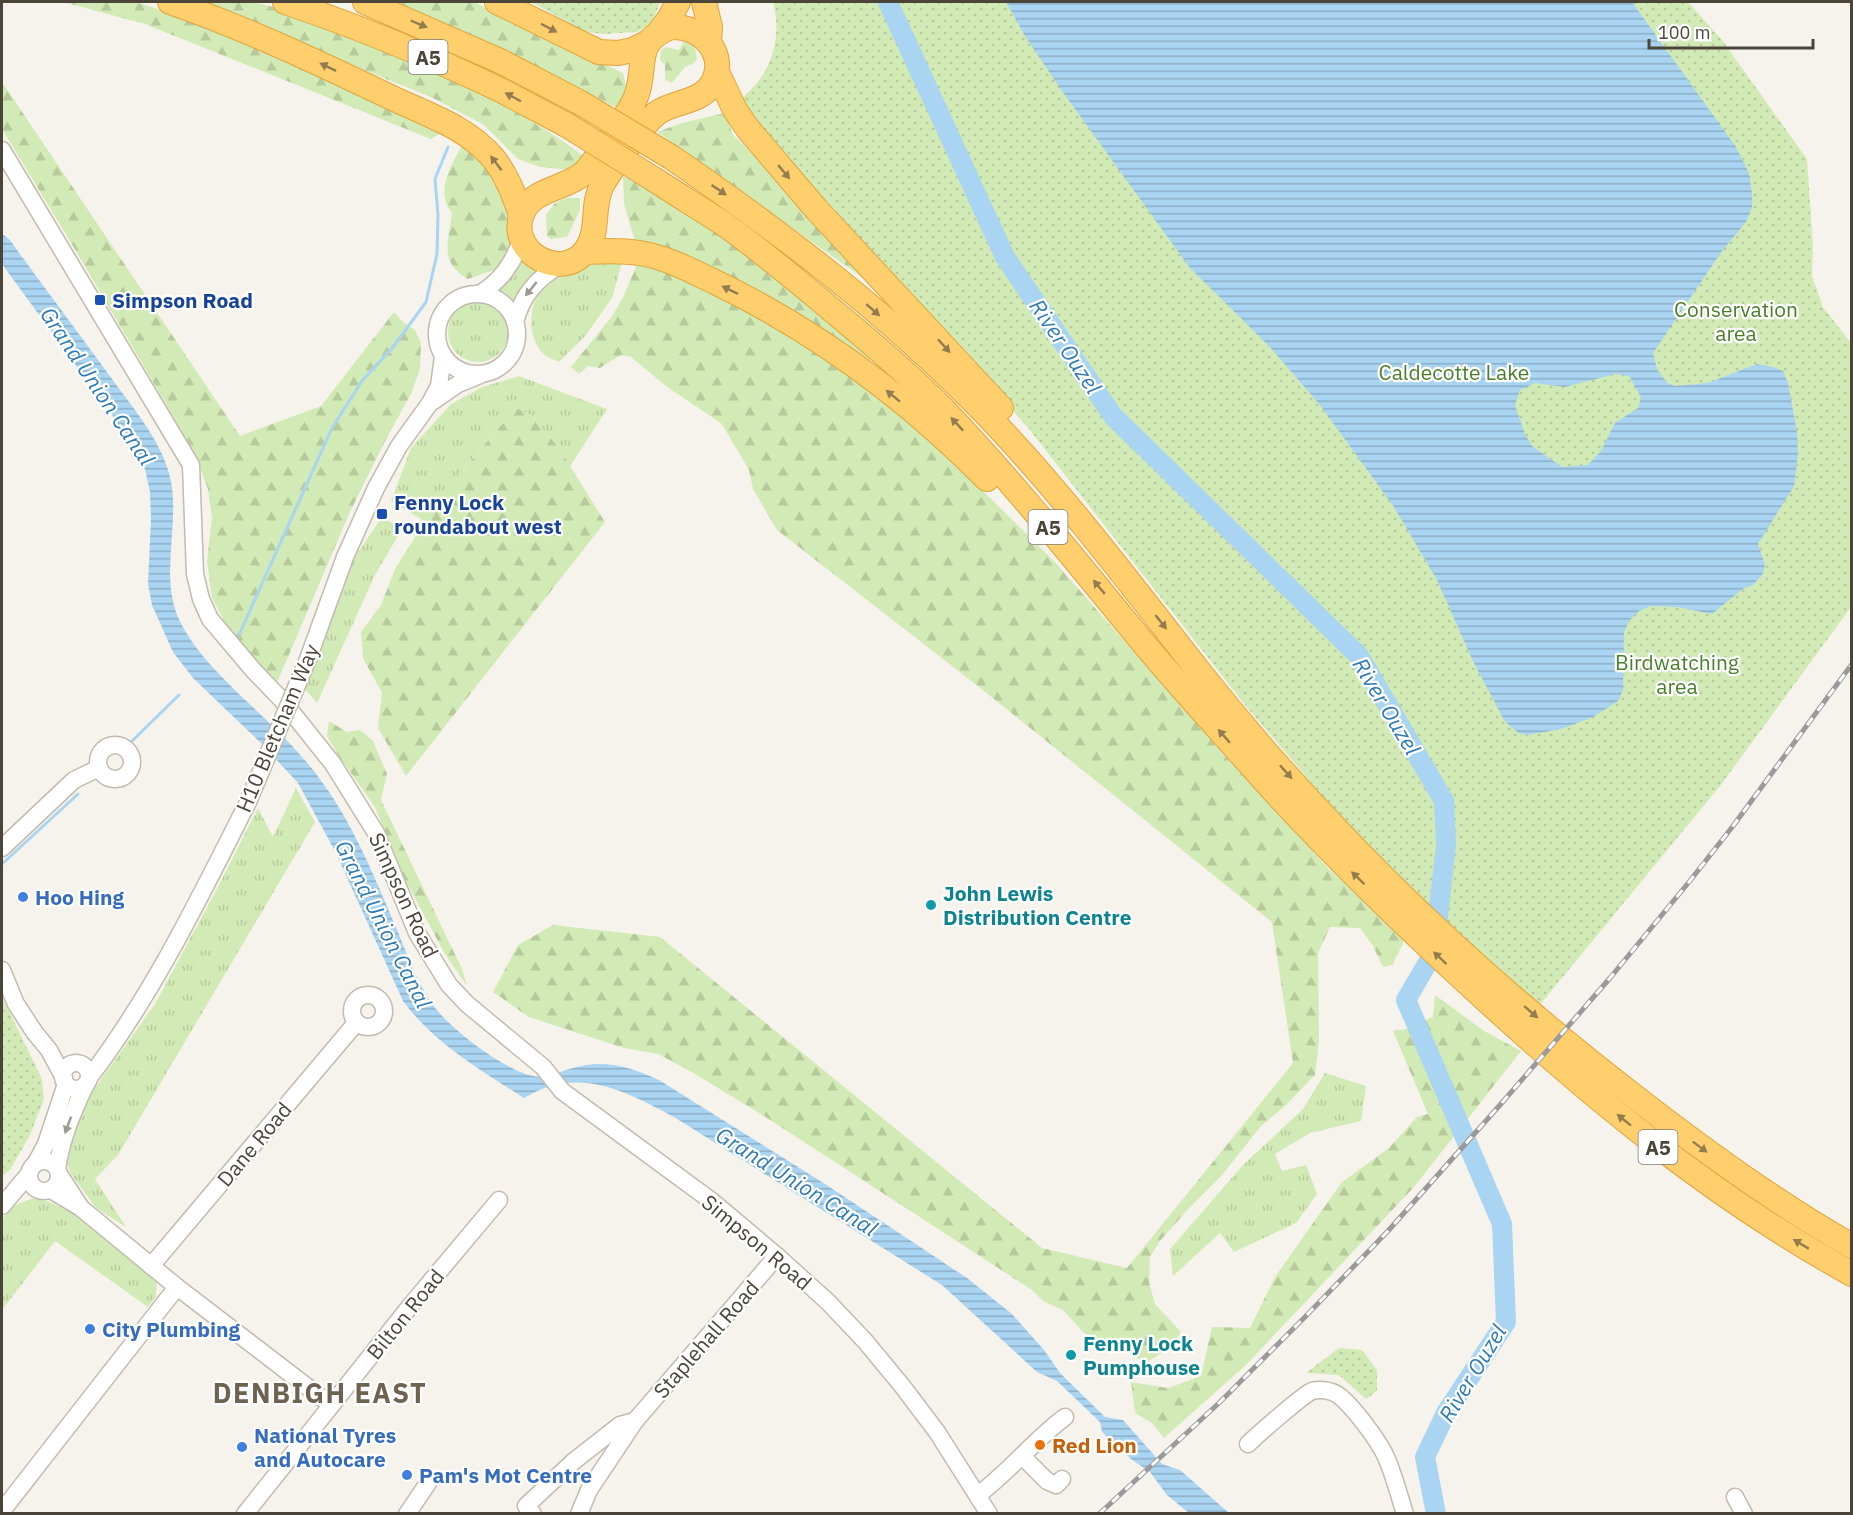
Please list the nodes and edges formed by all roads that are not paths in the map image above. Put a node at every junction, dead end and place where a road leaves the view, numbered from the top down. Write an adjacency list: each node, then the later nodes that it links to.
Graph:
1 (170, 2): 11 (highway, one-way to 1)
2 (285, 2): 20 (highway, A5, one-way to 2, bridge)
3 (365, 2): 21 (highway, A5, one-way to 21, bridge)
4 (497, 2): 7 (highway, one-way to 7)
5 (678, 2): 7 (highway)
6 (704, 2): 8 (highway)
7 (654, 37): 8 (highway); 11 (highway)
8 (709, 41): 9 (highway)
9 (726, 92): 13 (highway); 21 (highway, one-way to 21)
10 (2, 150): 38 (street, Simpson Road)
11 (521, 215): 12 (highway)
12 (521, 240): 14 (highway); 15 (street)
13 (585, 252): 14 (highway); 20 (highway, one-way to 13)
14 (560, 266): 16 (street, one-way to 16)
15 (480, 294): 16 (street); 17 (street)
16 (515, 322): 18 (street)
17 (443, 356): 18 (street); 19 (street, H10 Bletcham Way)
18 (480, 374): 19 (street, H10 Bletcham Way)
19 (430, 403): 29 (street, H10 Bletcham Way, bridge)
20 (1074, 556): 24 (highway, A5, one-way to 20)
21 (1143, 598): 24 (highway, A5, one-way to 24)
22 (99, 768): 23 (street)
23 (2, 848)
24 (1403, 909): 26 (highway, A5)
25 (2, 970): 28 (street)
26 (1484, 985): 37 (highway, A5, one-way to 37); 40 (highway, A5, one-way to 26)
27 (356, 1023): 39 (street, Dane Road)
28 (49, 1050): 29 (street); 30 (street)
29 (83, 1073): 30 (street); 30 (street); 32 (street, one-way to 32)
30 (65, 1081): 31 (street)
31 (32, 1169): 32 (street); 33 (street); 35 (street)
32 (58, 1171): 33 (street); 36 (street)
33 (46, 1190): 35 (street); 36 (street)
34 (499, 1200): 42 (street, Bilton Road)
35 (5, 1203)
36 (81, 1208): 39 (street)
37 (1851, 1246)
38 (777, 1256): 44 (street, Staplehall Road); 49 (street, Simpson Road)
39 (152, 1266): 41 (street)
40 (1851, 1274)
41 (177, 1287): 42 (street); 51 (street)
42 (332, 1405): 52 (street, Bilton Road)
43 (1065, 1417): 46 (street)
44 (635, 1421): 54 (street, Staplehall Road); 55 (street, Staplehall Road)
45 (1248, 1444): 57 (street)
46 (1022, 1456): 47 (street); 49 (street)
47 (1062, 1479)
48 (428, 1483): 53 (street)
49 (978, 1496): 56 (street, Simpson Road)
50 (1735, 1497): 58 (street)
51 (2, 1511)
52 (245, 1514)
53 (407, 1514)
54 (533, 1514)
55 (579, 1514)
56 (989, 1514)
57 (1405, 1514)
58 (1744, 1514)

